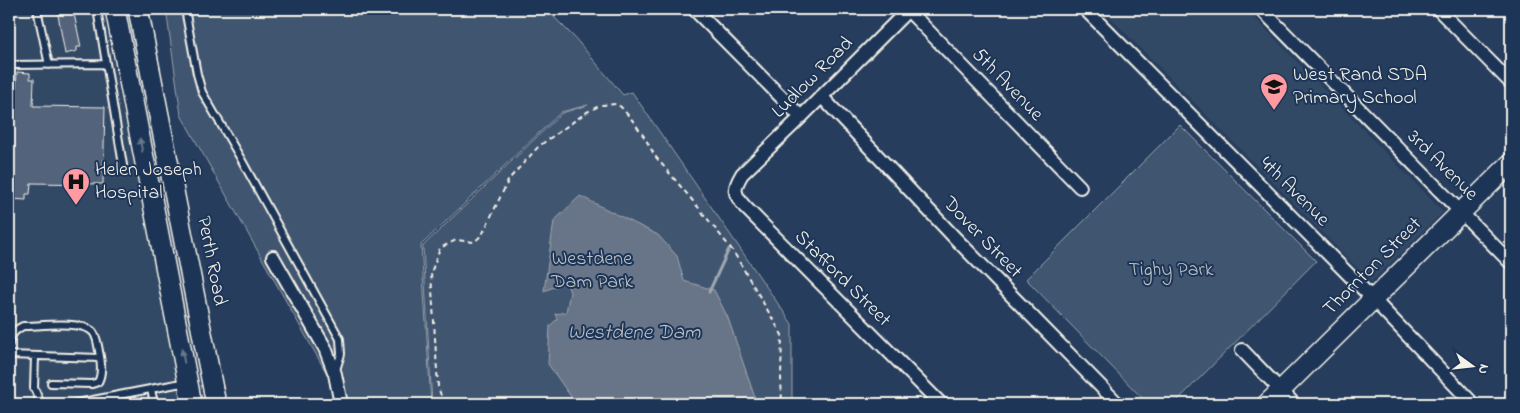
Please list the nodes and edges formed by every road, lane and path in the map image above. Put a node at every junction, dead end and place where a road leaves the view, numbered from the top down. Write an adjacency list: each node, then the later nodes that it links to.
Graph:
1 (37, 9): 13 (lane)
2 (96, 9): 12 (lane)
3 (115, 9): 31 (main road, one-way to 3)
4 (138, 9): 41 (main road, Perth Road)
5 (185, 9): 30 (lane)
6 (694, 9): 16 (street)
7 (908, 9): 15 (street, Ludlow Road); 20 (street, 5th Avenue)
8 (1085, 9): 24 (street, 4th Avenue)
9 (1261, 9): 21 (street, 3rd Avenue)
10 (1438, 9): 14 (street)
11 (9, 64): 13 (lane)
12 (106, 64): 13 (lane); 18 (lane)
13 (49, 65)
14 (1511, 83)
15 (821, 96): 16 (street, Ludlow Road); 46 (street, Dover Street)
16 (801, 117): 19 (street, Ludlow Road)
17 (1511, 163): 21 (main road, Thornton Street)
18 (123, 165)
19 (742, 174): 45 (street, Stafford Street)
20 (1080, 187)
21 (1461, 212): 23 (street, 3rd Avenue); 24 (main road, Thornton Street)
22 (273, 257): 30 (street)
23 (1511, 263)
24 (1373, 299): 35 (main road, Thornton Street); 47 (street, 4th Avenue)
25 (9, 344): 29 (lane)
26 (1242, 350): 35 (street)
27 (9, 355): 28 (lane)
28 (35, 356): 29 (lane); 36 (lane)
29 (100, 358): 32 (lane)
30 (334, 374): 42 (street)
31 (188, 382): 33 (lane); 40 (main road)
32 (51, 383)
33 (151, 389): 34 (lane); 39 (lane)
34 (116, 396): 37 (lane); 38 (lane)
35 (1281, 400)
36 (41, 404)
37 (76, 404)
38 (118, 404)
39 (154, 404)
40 (192, 404)
41 (216, 404)
42 (341, 404)
43 (444, 404): 44 (path)
44 (782, 404)
45 (941, 404)
46 (1118, 404)
47 (1473, 404)

